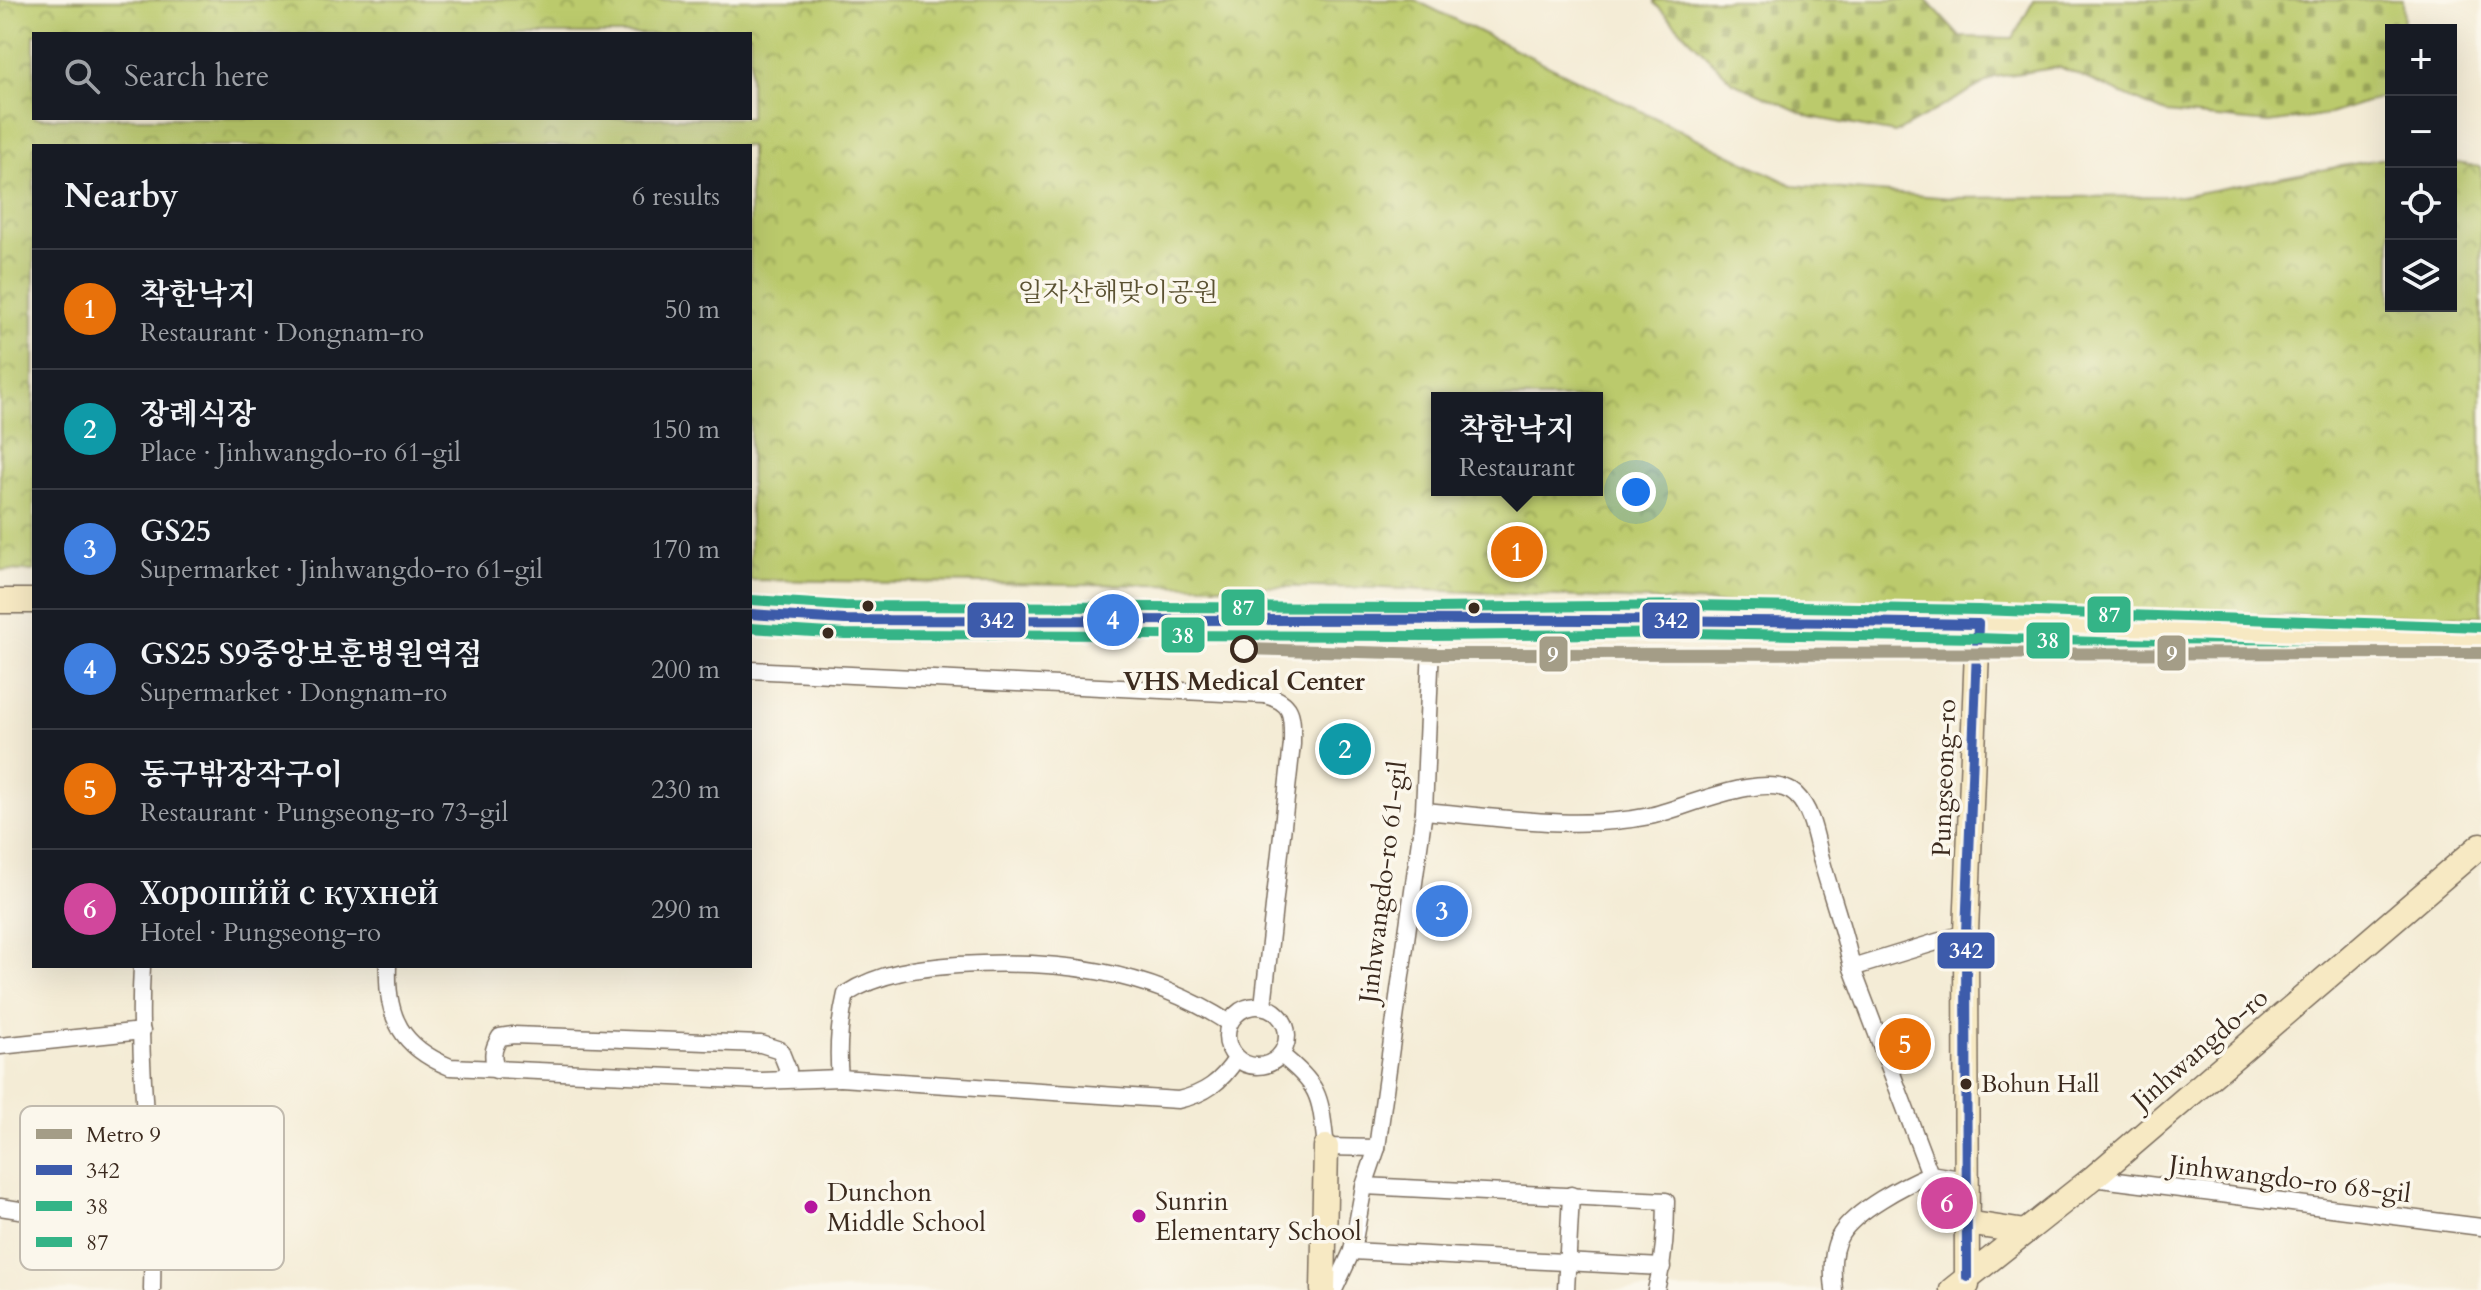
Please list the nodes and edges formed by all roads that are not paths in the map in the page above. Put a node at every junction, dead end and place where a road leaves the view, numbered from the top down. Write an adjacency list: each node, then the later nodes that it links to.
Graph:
1 (0, 601): 2 (main road)
2 (32, 601)
3 (752, 614): 4 (main road)
4 (1432, 622): 5 (main road); 8 (street, Jinhwangdo-ro 61-gil)
5 (1978, 624): 6 (main road); 10 (main road, Pungseong-ro)
6 (2481, 641)
7 (752, 670): 14 (street)
8 (1424, 811): 13 (street); 25 (street, Jinhwangdo-ro 61-gil)
9 (2481, 845): 27 (main road, Jinhwangdo-ro)
10 (1966, 933): 13 (street); 28 (main road, Pungseong-ro)
11 (142, 968): 16 (street)
12 (388, 968): 20 (street)
13 (1852, 968): 26 (street)
14 (1263, 1006): 15 (street); 18 (street)
15 (1229, 1023): 19 (street); 21 (street)
16 (142, 1031): 17 (street); 23 (street)
17 (0, 1046)
18 (1281, 1055): 19 (street); 24 (street)
19 (1236, 1059): 21 (street)
20 (496, 1070): 22 (street); 22 (street)
21 (840, 1078): 22 (street)
22 (782, 1079)
23 (146, 1106)
24 (1326, 1147): 25 (street); 42 (main road)
25 (1377, 1148): 29 (street, Jinhwangdo-ro 61-gil)
26 (1930, 1174): 28 (street); 46 (street)
27 (2093, 1178): 34 (street, Jinhwangdo-ro 68-gil); 35 (main road, Jinhwangdo-ro)
28 (1966, 1180): 33 (main road, Pungseong-ro)
29 (1364, 1186): 30 (street); 36 (street, Jinhwangdo-ro 61-gil)
30 (1571, 1195): 37 (street); 38 (street)
31 (0, 1207): 32 (street)
32 (20, 1210)
33 (1967, 1223): 35 (main road); 40 (main road, Pungseong-ro)
34 (2481, 1227)
35 (2025, 1232): 40 (main road, Jinhwangdo-ro)
36 (1352, 1251): 37 (street); 43 (street, Jinhwangdo-ro 61-gil)
37 (1567, 1261): 38 (street); 44 (street)
38 (1662, 1267): 45 (street)
39 (152, 1270): 41 (street)
40 (1962, 1286)
41 (152, 1290)
42 (1323, 1290)
43 (1334, 1290)
44 (1566, 1290)
45 (1656, 1290)
46 (1834, 1290)

